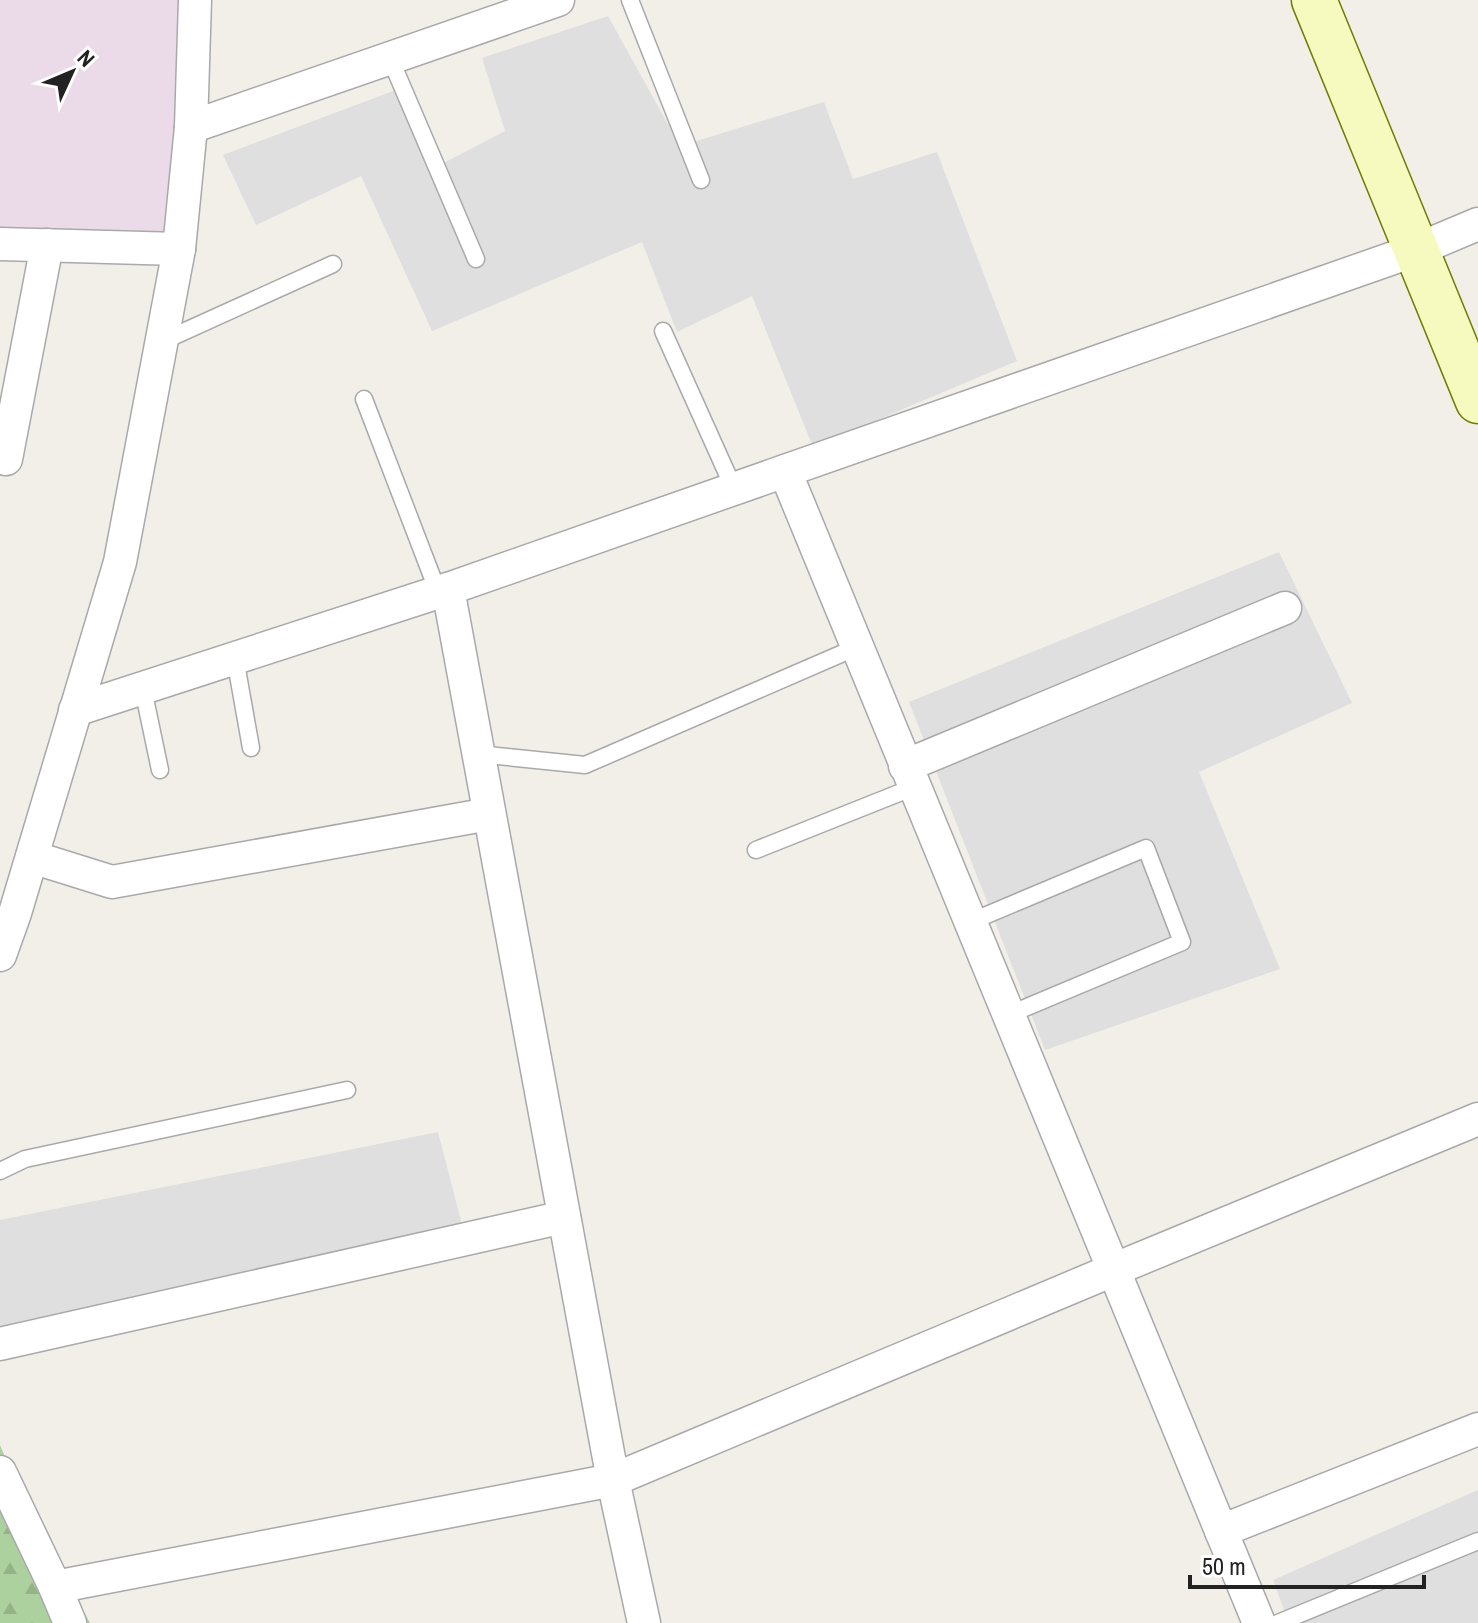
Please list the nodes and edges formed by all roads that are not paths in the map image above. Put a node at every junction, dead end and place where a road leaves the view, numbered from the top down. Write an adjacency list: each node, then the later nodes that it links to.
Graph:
1 (195, 0): 6 (street)
2 (630, 0): 7 (lane)
3 (1314, 0): 12 (street)
4 (545, 2): 5 (street)
5 (390, 58): 6 (street); 13 (lane)
6 (191, 127): 11 (street)
7 (701, 180)
8 (1478, 224): 12 (street)
9 (0, 244): 10 (street)
10 (47, 245): 11 (street); 19 (street)
11 (179, 249): 16 (street)
12 (1416, 250): 18 (street); 20 (street)
13 (476, 259)
14 (333, 264): 16 (lane)
15 (663, 331): 21 (lane)
16 (161, 342): 27 (street)
17 (364, 399): 22 (lane)
18 (1478, 401)
19 (6, 459)
20 (785, 471): 21 (street); 24 (street)
21 (734, 489): 22 (street)
22 (443, 591): 25 (street); 29 (street)
23 (1285, 608): 31 (street)
24 (857, 647): 29 (lane); 31 (street)
25 (235, 658): 26 (street); 28 (lane)
26 (143, 689): 27 (street); 30 (lane)
27 (75, 710): 34 (street)
28 (251, 748)
29 (478, 754): 32 (street)
30 (160, 770)
31 (910, 776): 33 (lane); 36 (street)
32 (489, 814): 34 (street); 42 (street)
33 (756, 850)
34 (32, 857): 35 (street)
35 (8, 912): 37 (street)
36 (970, 922): 38 (street); 38 (lane)
37 (0, 955)
38 (1008, 1015): 43 (street)
39 (347, 1090): 41 (lane)
40 (1478, 1119): 43 (street)
41 (0, 1171)
42 (564, 1217): 44 (street); 47 (street)
43 (1113, 1270): 47 (street); 48 (street)
44 (0, 1344)
45 (1478, 1429): 48 (street)
46 (0, 1472): 50 (street)
47 (613, 1480): 50 (street); 52 (street)
48 (1221, 1531): 53 (street)
49 (1478, 1541): 54 (lane)
50 (55, 1587): 51 (street)
51 (70, 1623)
52 (644, 1623)
53 (1259, 1623)
54 (1278, 1623)

